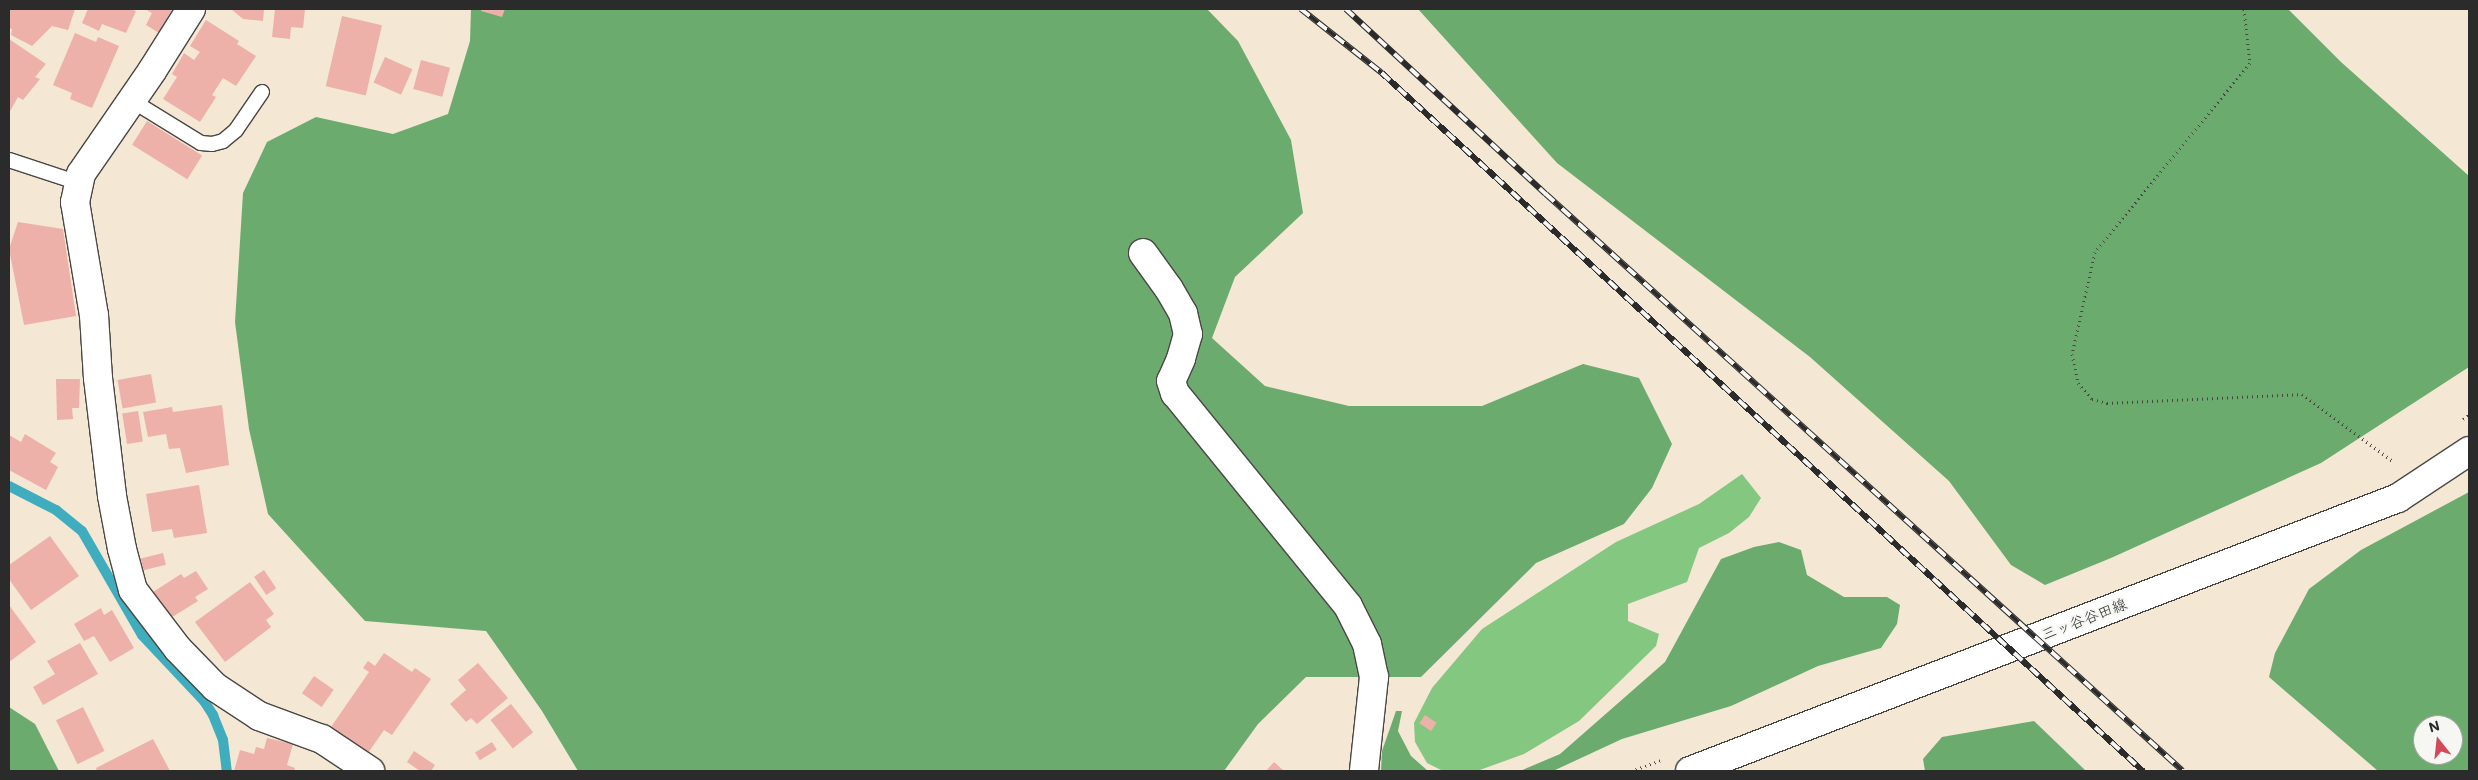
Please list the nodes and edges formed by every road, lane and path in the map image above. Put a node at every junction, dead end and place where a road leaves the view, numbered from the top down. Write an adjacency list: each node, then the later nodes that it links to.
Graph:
1 (192, 9): 4 (street)
2 (2244, 9): 9 (path)
3 (262, 92): 4 (lane)
4 (132, 100): 6 (street)
5 (9, 160): 6 (lane)
6 (79, 183): 10 (street)
7 (1143, 253): 11 (street)
8 (2469, 451): 12 (street, 三ッ谷谷田線)
9 (2395, 462)
10 (370, 771)
11 (1364, 771)
12 (1690, 771)

